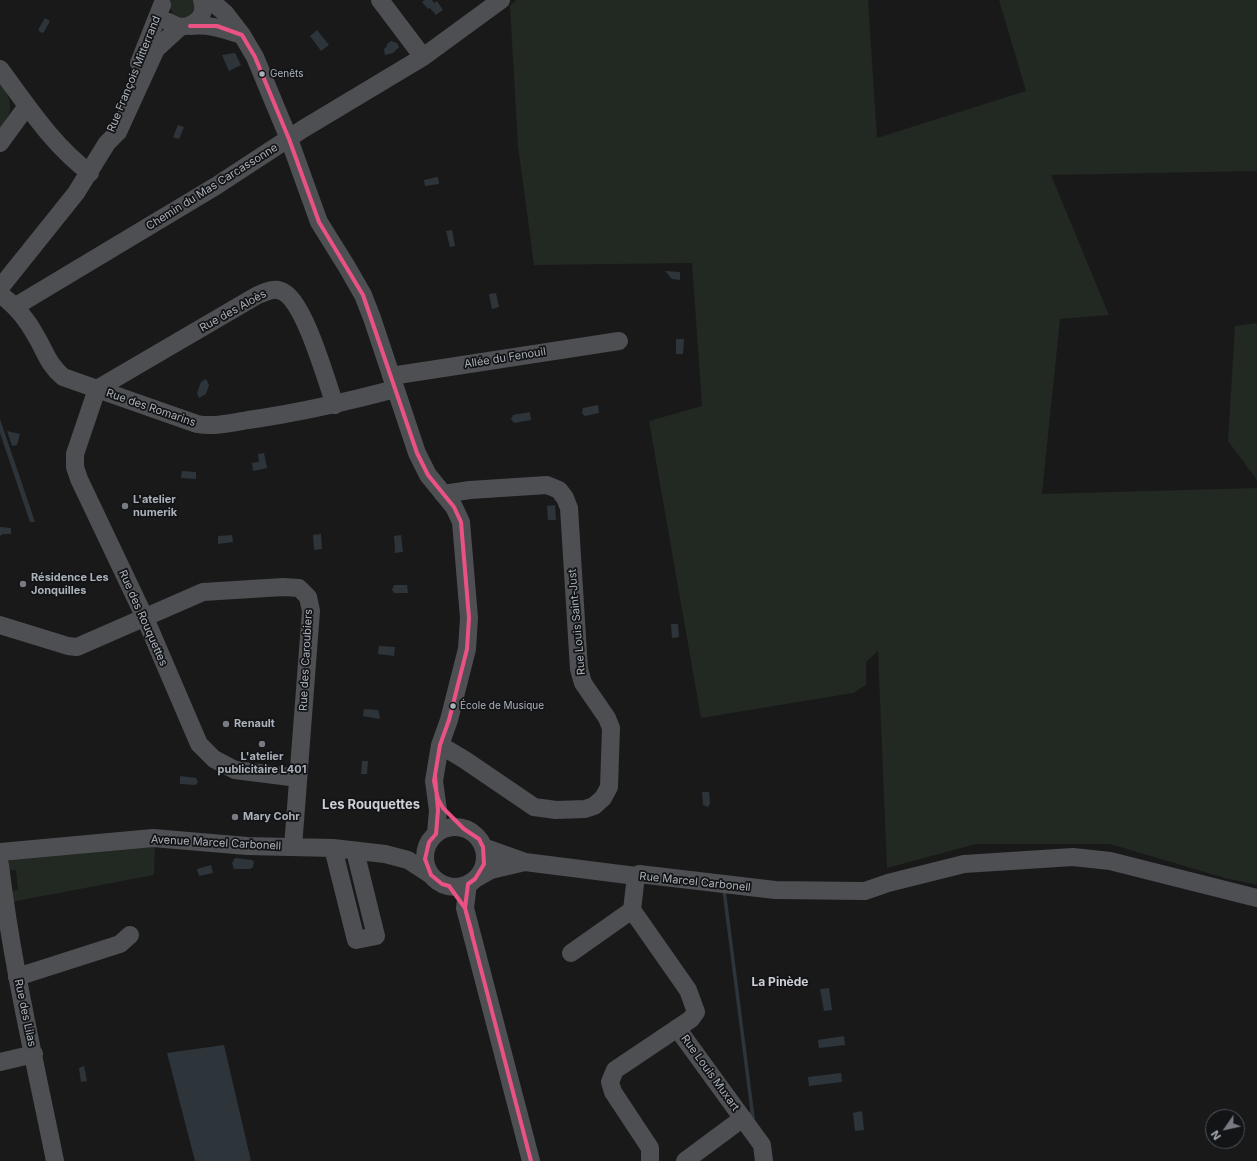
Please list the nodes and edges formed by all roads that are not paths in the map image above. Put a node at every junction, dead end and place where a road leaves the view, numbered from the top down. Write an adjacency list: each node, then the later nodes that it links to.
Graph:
1 (202, 0): 6 (street, Rue François Mitterrand)
2 (210, 0): 7 (street)
3 (380, 0): 8 (street)
4 (501, 0): 8 (street, Chemin du Mas Carcassonne)
5 (162, 2): 6 (street); 13 (street, Rue François Mitterrand)
6 (185, 27): 7 (street); 13 (street, Rue François Mitterrand)
7 (242, 35): 11 (street)
8 (423, 57): 11 (street, Chemin du Mas Carcassonne)
9 (0, 69): 10 (street)
10 (27, 106): 12 (street); 14 (street)
11 (289, 139): 17 (street, Chemin du Mas Carcassonne); 19 (street)
12 (0, 142)
13 (108, 143): 14 (street, Rue François Mitterrand)
14 (90, 173): 15 (street, Rue François Mitterrand)
15 (0, 288)
16 (0, 294): 17 (street)
17 (16, 306): 20 (street, Rue des Romarins)
18 (620, 341): 19 (street, Allée du Fenouil)
19 (393, 382): 21 (street, Rue des Romarins); 22 (street)
20 (97, 389): 21 (street, Rue des Romarins); 21 (street, Rue des Aloès); 23 (street, Rue des Rouquettes)
21 (335, 405)
22 (443, 494): 25 (street); 25 (street, Rue Louis Saint-Just)
23 (145, 618): 24 (street, Rue des Caroubiers); 26 (street, Rue des Rouquettes); 26 (street, Rue des Caroubiers)
24 (0, 625)
25 (440, 745): 27 (street)
26 (298, 778): 30 (street, Rue des Caroubiers)
27 (438, 798): 28 (street); 29 (street)
28 (464, 829): 29 (street); 31 (street)
29 (432, 838): 35 (street, Avenue Marcel Carbonell); 38 (street)
30 (293, 847): 32 (street, Avenue Marcel Carbonell); 34 (street, Avenue Marcel Carbonell)
31 (483, 847): 36 (street, Rue Marcel Carbonell); 40 (street)
32 (333, 848): 33 (street, Avenue Marcel Carbonell); 33 (street)
33 (355, 851): 35 (street, Avenue Marcel Carbonell)
34 (0, 852)
35 (385, 854): 38 (street, Avenue Marcel Carbonell)
36 (526, 862): 39 (street, Rue Marcel Carbonell); 40 (street, Rue Marcel Carbonell)
37 (0, 865): 47 (street, Rue des Lilas)
38 (431, 875): 41 (street)
39 (636, 876): 42 (street, Rue Marcel Carbonell); 44 (street)
40 (472, 881): 41 (street); 43 (street)
41 (449, 886): 43 (street)
42 (1257, 898)
43 (465, 908): 53 (street)
44 (632, 910): 46 (street); 48 (street)
45 (130, 936): 47 (street)
46 (571, 953)
47 (17, 977): 49 (street, Rue des Lilas)
48 (677, 1028): 51 (street, Rue Louis Muxart); 54 (street)
49 (34, 1054): 50 (street); 52 (street, Rue des Lilas)
50 (0, 1062)
51 (742, 1118): 55 (street, Rue Louis Muxart); 56 (street, Rue Louis Muxart)
52 (55, 1161)
53 (531, 1161)
54 (650, 1161)
55 (685, 1161)
56 (764, 1161)

